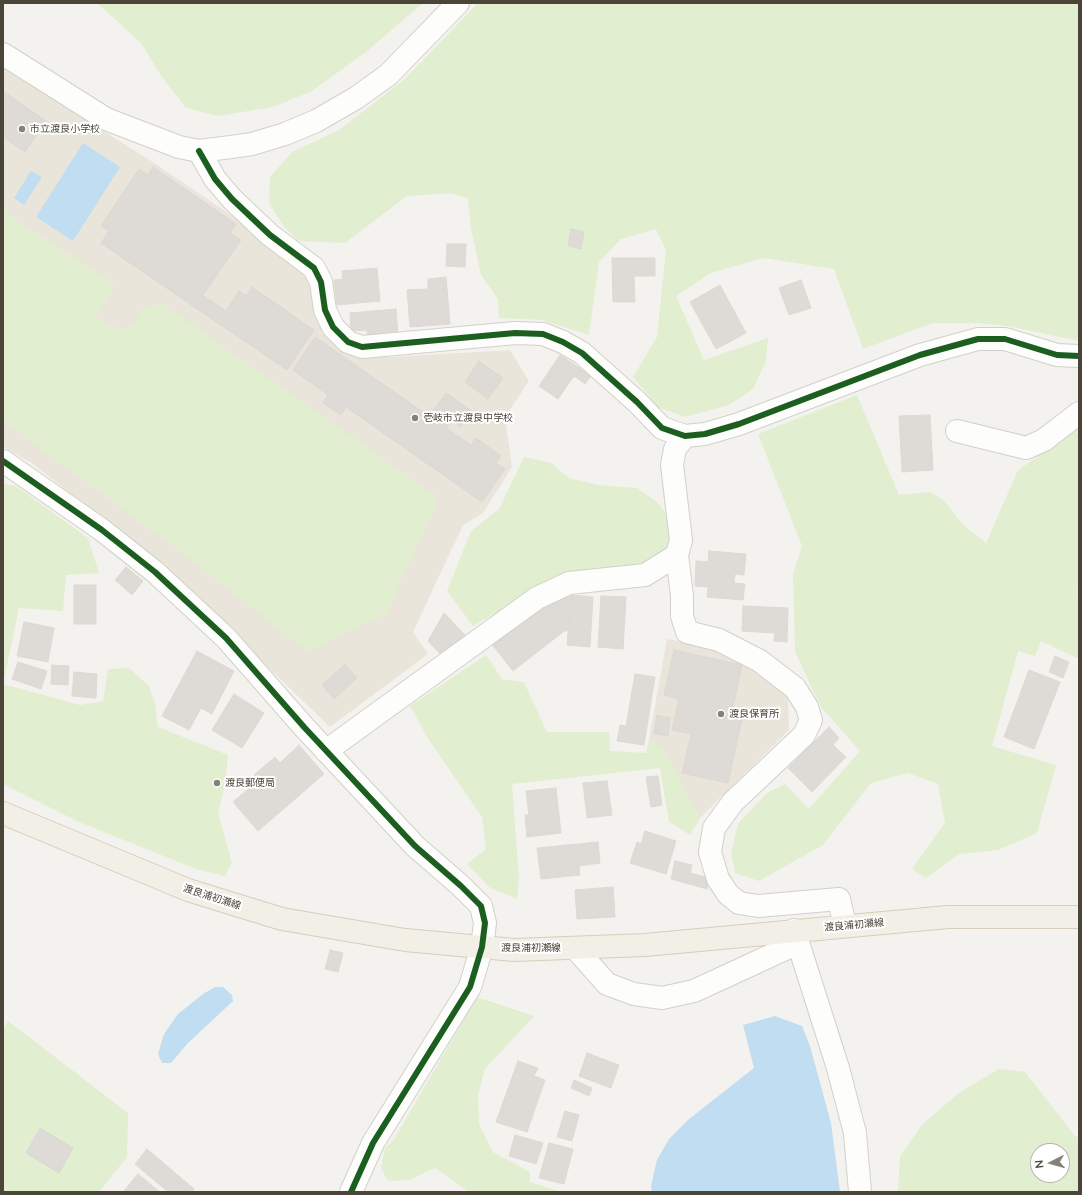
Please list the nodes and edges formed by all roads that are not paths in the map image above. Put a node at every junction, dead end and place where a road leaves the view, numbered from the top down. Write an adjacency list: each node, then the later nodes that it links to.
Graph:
1 (458, 3): 3 (street)
2 (3, 54): 3 (street)
3 (198, 151): 7 (street)
4 (1079, 356): 7 (street)
5 (1079, 413): 6 (street)
6 (957, 431)
7 (685, 436): 9 (street)
8 (3, 461): 10 (street)
9 (677, 555): 10 (street); 13 (street)
10 (326, 751): 15 (street)
11 (3, 813): 15 (main road, 渡良浦初瀬線)
12 (1079, 917): 13 (main road, 渡良浦初瀬線)
13 (845, 926): 14 (main road, 渡良浦初瀬線)
14 (796, 937): 16 (main road, 渡良浦初瀬線); 16 (street); 18 (street)
15 (482, 947): 16 (main road, 渡良浦初瀬線); 17 (street)
16 (576, 948)
17 (351, 1192)
18 (860, 1192)

